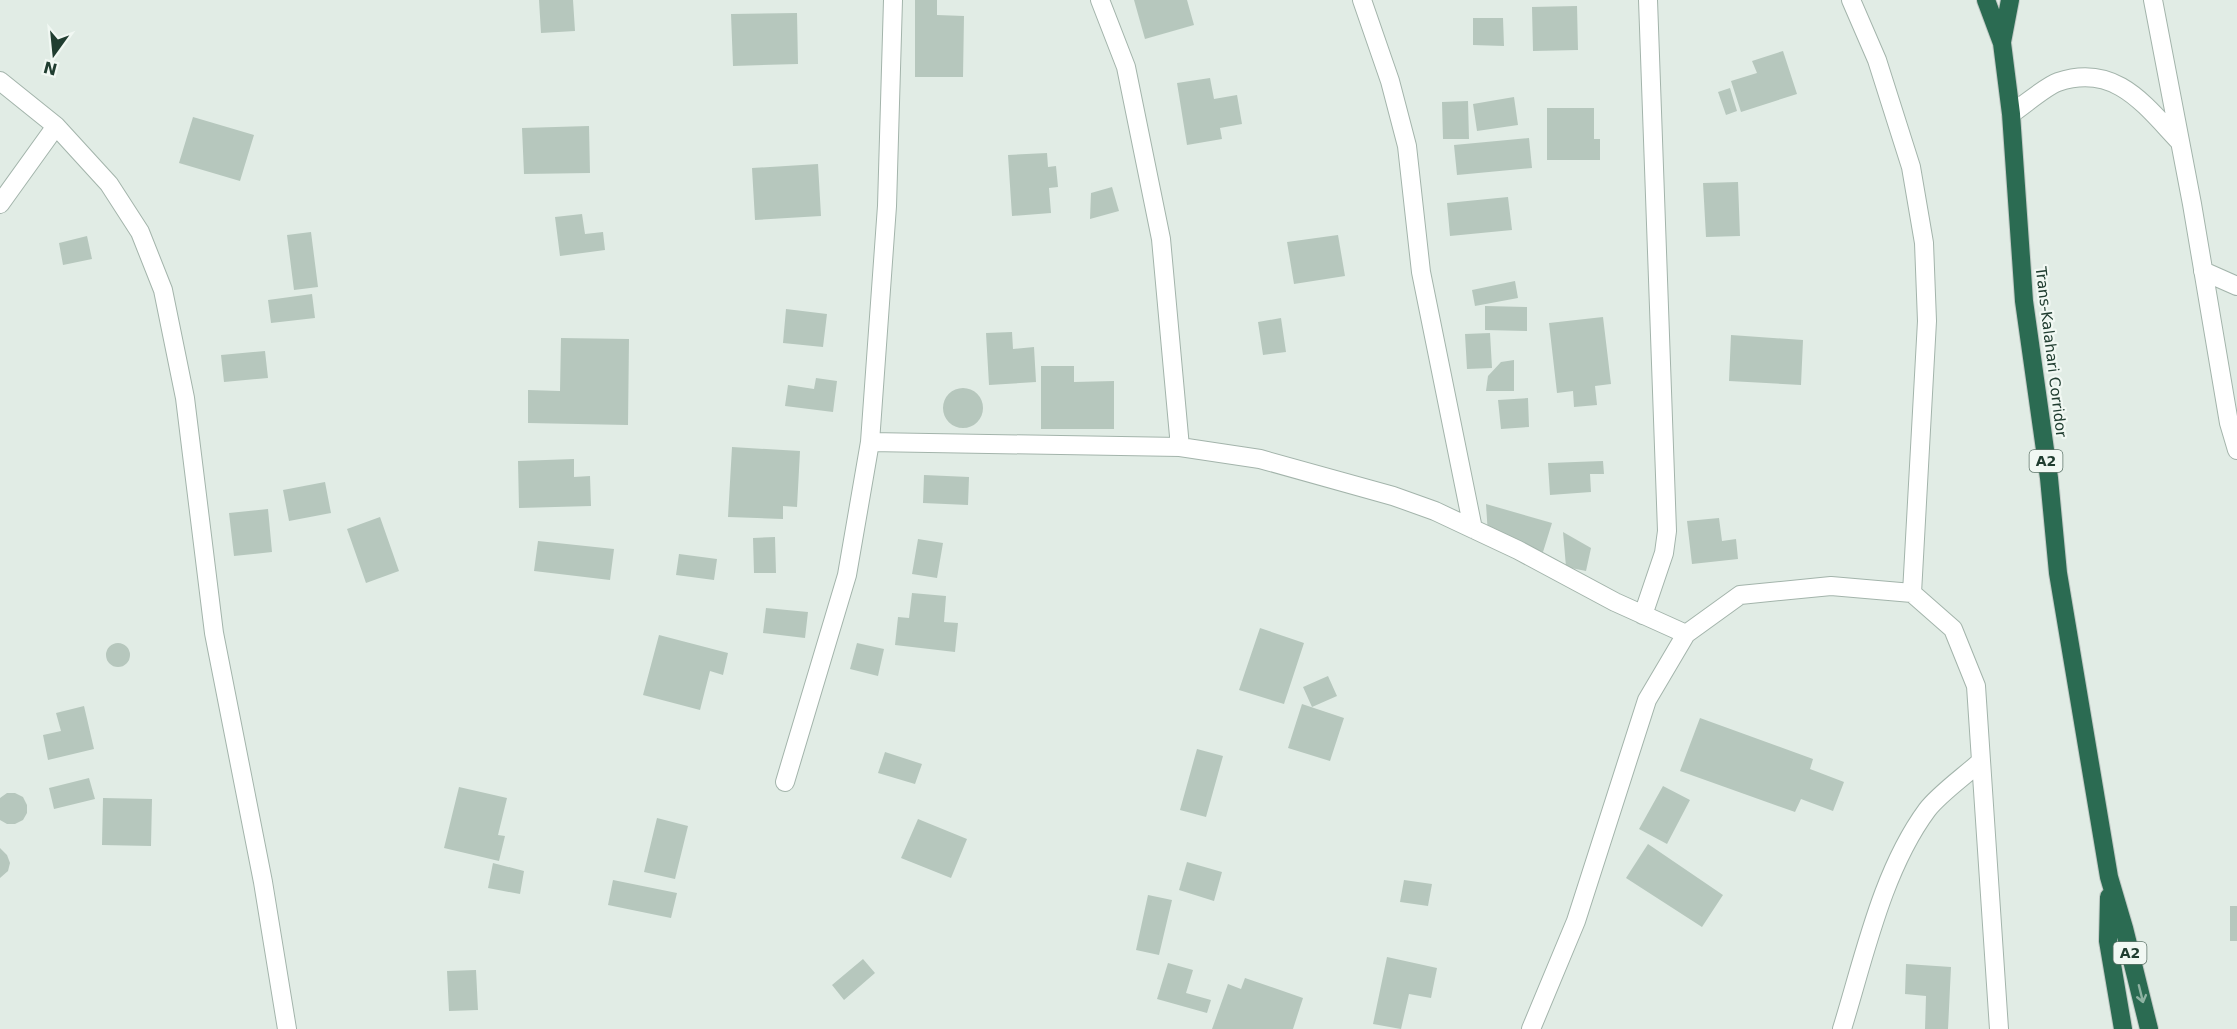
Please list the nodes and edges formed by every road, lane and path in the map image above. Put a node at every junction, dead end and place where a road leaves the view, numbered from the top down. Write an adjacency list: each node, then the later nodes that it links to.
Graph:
1 (893, 0): 17 (street)
2 (1100, 0): 18 (street)
3 (1362, 0): 20 (street)
4 (1648, 0): 22 (street)
5 (1851, 0): 21 (street)
6 (1986, 0): 9 (highway, Trans-Kalahari Corridor / A2)
7 (2010, 0): 9 (highway, Trans-Kalahari Corridor / A2)
8 (2153, 0): 13 (street)
9 (2002, 43): 11 (highway, Trans-Kalahari Corridor / A2)
10 (0, 81): 12 (street)
11 (2011, 114): 13 (street); 26 (highway, Trans-Kalahari Corridor / A2)
12 (56, 126): 14 (street); 27 (street)
13 (2180, 141): 15 (street)
14 (0, 204)
15 (2204, 271): 16 (street); 19 (street)
16 (2237, 286)
17 (870, 442): 18 (street); 25 (street)
18 (1180, 447): 20 (street)
19 (2237, 450)
20 (1473, 529): 22 (street)
21 (1912, 593): 23 (street); 24 (street)
22 (1643, 615): 23 (street)
23 (1686, 634): 28 (street)
24 (1981, 761): 29 (street); 30 (street)
25 (785, 782)
26 (2109, 877): 31 (highway, Trans-Kalahari Corridor / A2); 32 (highway, Trans-Kalahari Corridor / A2, one-way to 32)
27 (287, 1029)
28 (1531, 1029)
29 (1842, 1029)
30 (1999, 1029)
31 (2122, 1029)
32 (2149, 1029)

